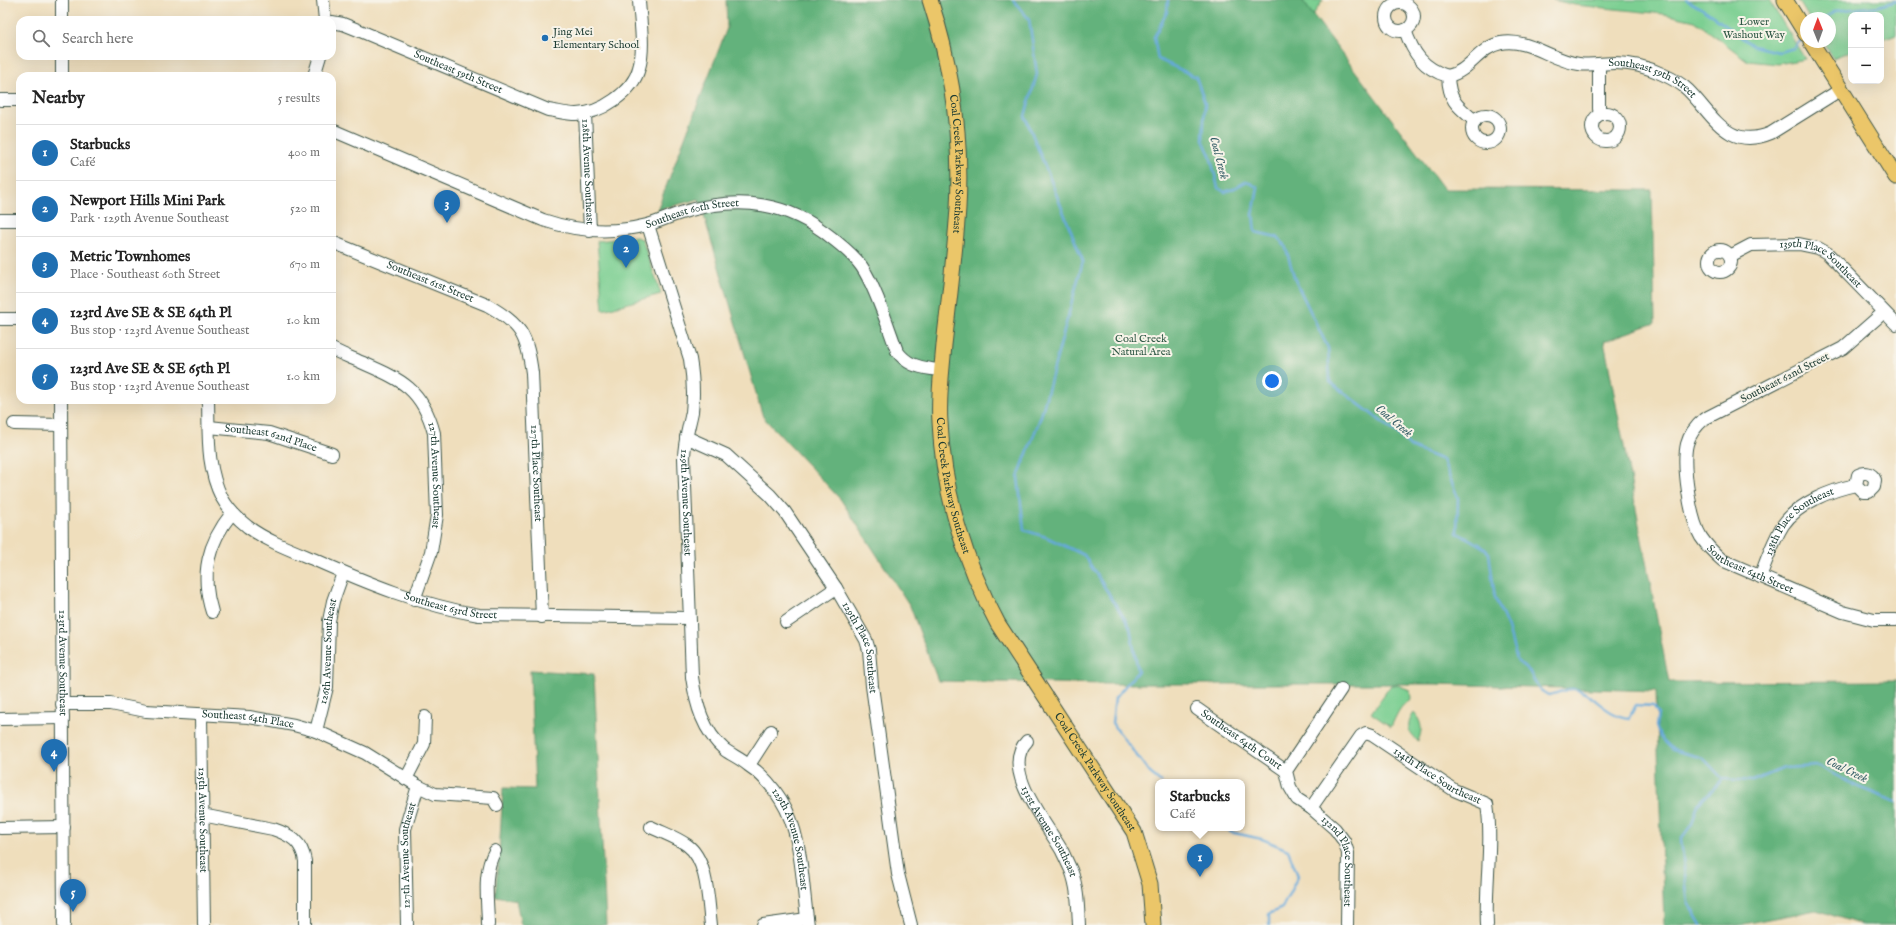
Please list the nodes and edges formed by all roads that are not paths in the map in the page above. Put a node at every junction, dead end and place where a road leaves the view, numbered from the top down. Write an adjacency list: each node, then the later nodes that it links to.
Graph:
1 (62, 0): 6 (street)
2 (323, 0): 7 (street)
3 (639, 0): 21 (street)
4 (930, 0): 38 (main road, Coal Creek Parkway Southeast)
5 (1785, 0): 9 (main road)
6 (62, 16)
7 (325, 16)
8 (336, 23): 21 (street, Southeast 59th Street)
9 (1800, 24)
10 (1405, 30): 17 (street)
11 (1815, 48): 18 (main road)
12 (62, 60): 15 (street)
13 (319, 60): 16 (street)
14 (1599, 64): 17 (street, Southeast 59th Street); 18 (street, Southeast 59th Street); 22 (street)
15 (62, 72)
16 (315, 72)
17 (1448, 76): 23 (street)
18 (1840, 90): 25 (main road)
19 (0, 100): 20 (street)
20 (16, 100)
21 (585, 113): 29 (street, 128th Avenue Southeast)
22 (1602, 114)
23 (1475, 121)
24 (336, 132): 29 (street, Southeast 60th Street)
25 (1896, 176)
26 (0, 220): 27 (street)
27 (16, 220)
28 (648, 224): 29 (street, Southeast 60th Street); 38 (street, Southeast 60th Street); 44 (street, 129th Avenue Southeast)
29 (590, 231)
30 (336, 244): 36 (street, Southeast 61st Street)
31 (1730, 256): 32 (street, 139th Place Southeast)
32 (1884, 312): 35 (street, 139th Place Southeast); 45 (street, Southeast 62nd Street)
33 (0, 319): 34 (street)
34 (16, 319)
35 (1896, 324)
36 (522, 332): 54 (street, 127th Place Southeast)
37 (336, 351): 52 (street, 127th Avenue Southeast)
38 (942, 371): 89 (main road, Coal Creek Parkway Southeast)
39 (61, 404): 42 (street, 123rd Avenue Southeast)
40 (208, 404): 43 (street)
41 (14, 424): 42 (street)
42 (61, 425): 59 (street, 123rd Avenue Southeast)
43 (209, 427): 46 (street, Southeast 62nd Place); 48 (street)
44 (686, 437): 51 (street, 129th Place Southeast); 55 (street, 129th Avenue Southeast)
45 (1687, 442): 50 (street, Southeast 64th Street)
46 (332, 454)
47 (1856, 485): 50 (street, 138th Place Southeast)
48 (232, 513): 49 (street, Southeast 63rd Street); 53 (street)
49 (343, 573): 52 (street, Southeast 63rd Street); 65 (street, 126th Avenue Southeast)
50 (1760, 577): 56 (street, Southeast 64th Street)
51 (836, 588): 57 (street); 87 (street, 129th Place Southeast)
52 (414, 600): 54 (street, Southeast 63rd Street)
53 (212, 612)
54 (542, 617): 55 (street, Southeast 63rd Street)
55 (690, 618): 68 (street, 129th Avenue Southeast)
56 (1896, 620)
57 (786, 622)
58 (1341, 689): 69 (street)
59 (62, 704): 61 (street, Southeast 64th Place); 63 (street, 123rd Avenue Southeast)
60 (1197, 709): 69 (street, Southeast 64th Court)
61 (201, 715): 65 (street, Southeast 64th Place); 74 (street, 125th Avenue Southeast)
62 (425, 717): 70 (street)
63 (63, 718): 64 (street); 75 (street, 123rd Avenue Southeast)
64 (0, 719)
65 (316, 731): 70 (street, Southeast 64th Place)
66 (771, 731): 68 (street)
67 (1027, 741): 88 (street, 131st Avenue Southeast)
68 (749, 765): 79 (street, 129th Avenue Southeast)
69 (1286, 770): 73 (street, 132nd Place Southeast)
70 (406, 779): 71 (street, Southeast 64th Place)
71 (418, 786): 72 (street, Southeast 64th Place); 83 (street, 127th Avenue Southeast)
72 (497, 804)
73 (1311, 808): 90 (street, 132nd Place Southeast); 91 (street, 134th Place Sourtheast)
74 (202, 815): 81 (street, 125th Avenue Southeast); 82 (street)
75 (64, 827): 77 (street); 80 (street, 123rd Avenue Southeast)
76 (651, 827): 85 (street)
77 (0, 828)
78 (495, 851): 84 (street)
79 (808, 922): 86 (street)
80 (64, 925)
81 (204, 925)
82 (305, 925)
83 (407, 925)
84 (488, 925)
85 (711, 925)
86 (763, 925)
87 (911, 925)
88 (1079, 925)
89 (1153, 925)
90 (1347, 925)
91 (1487, 925)

